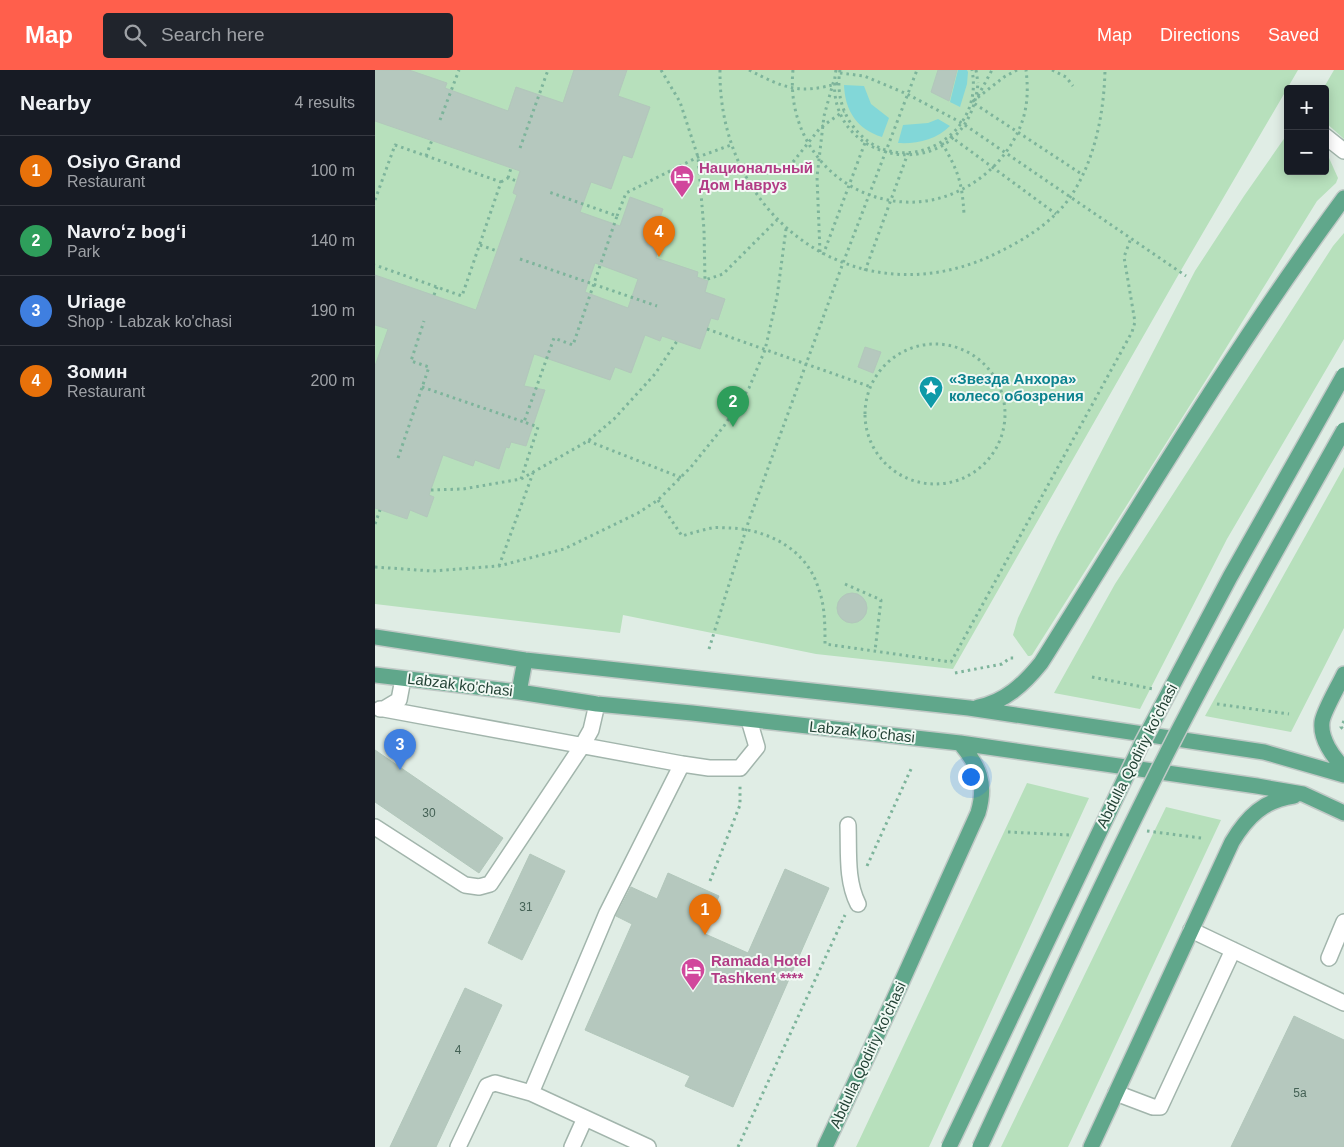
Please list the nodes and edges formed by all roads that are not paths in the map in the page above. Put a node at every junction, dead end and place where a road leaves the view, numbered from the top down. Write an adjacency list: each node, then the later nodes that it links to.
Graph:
1 (1329, 139): 2 (lane)
2 (1344, 151)
3 (1344, 198): 13 (main road)
4 (1344, 375): 38 (main road, Abdulla Qodiriy ko'chasi, bridge)
5 (1344, 430): 39 (main road, Abdulla Qodiriy ko'chasi, bridge)
6 (375, 637): 7 (main road)
7 (525, 660): 11 (main road); 13 (main road)
8 (1344, 674): 19 (main road)
9 (375, 675): 10 (main road, Labzak ko'chasi)
10 (403, 679): 11 (main road, Labzak ko'chasi); 14 (lane)
11 (519, 692): 12 (main road, Labzak ko'chasi)
12 (597, 704): 15 (main road, Labzak ko'chasi); 17 (lane)
13 (969, 708): 20 (main road)
14 (379, 709): 17 (lane)
15 (749, 720): 16 (main road, Labzak ko'chasi); 18 (lane)
16 (960, 743): 21 (main road, Labzak ko'chasi); 37 (main road, Abdulla Qodiriy ko'chasi)
17 (582, 746): 18 (lane); 24 (lane)
18 (682, 764): 31 (lane)
19 (1344, 768)
20 (1344, 775)
21 (1303, 794): 22 (main road, Labzak ko'chasi); 27 (main road)
22 (1344, 813)
23 (848, 826): 25 (lane)
24 (375, 827)
25 (856, 899)
26 (1344, 922): 29 (lane)
27 (1191, 930): 28 (lane); 32 (main road)
28 (1233, 950): 30 (lane); 32 (lane)
29 (1329, 958)
30 (1344, 1003)
31 (531, 1093): 33 (lane); 34 (lane)
32 (1116, 1093): 40 (main road)
33 (585, 1118): 35 (lane); 36 (lane)
34 (458, 1147)
35 (572, 1147)
36 (648, 1147)
37 (825, 1147)
38 (949, 1147)
39 (980, 1147)
40 (1091, 1147)

